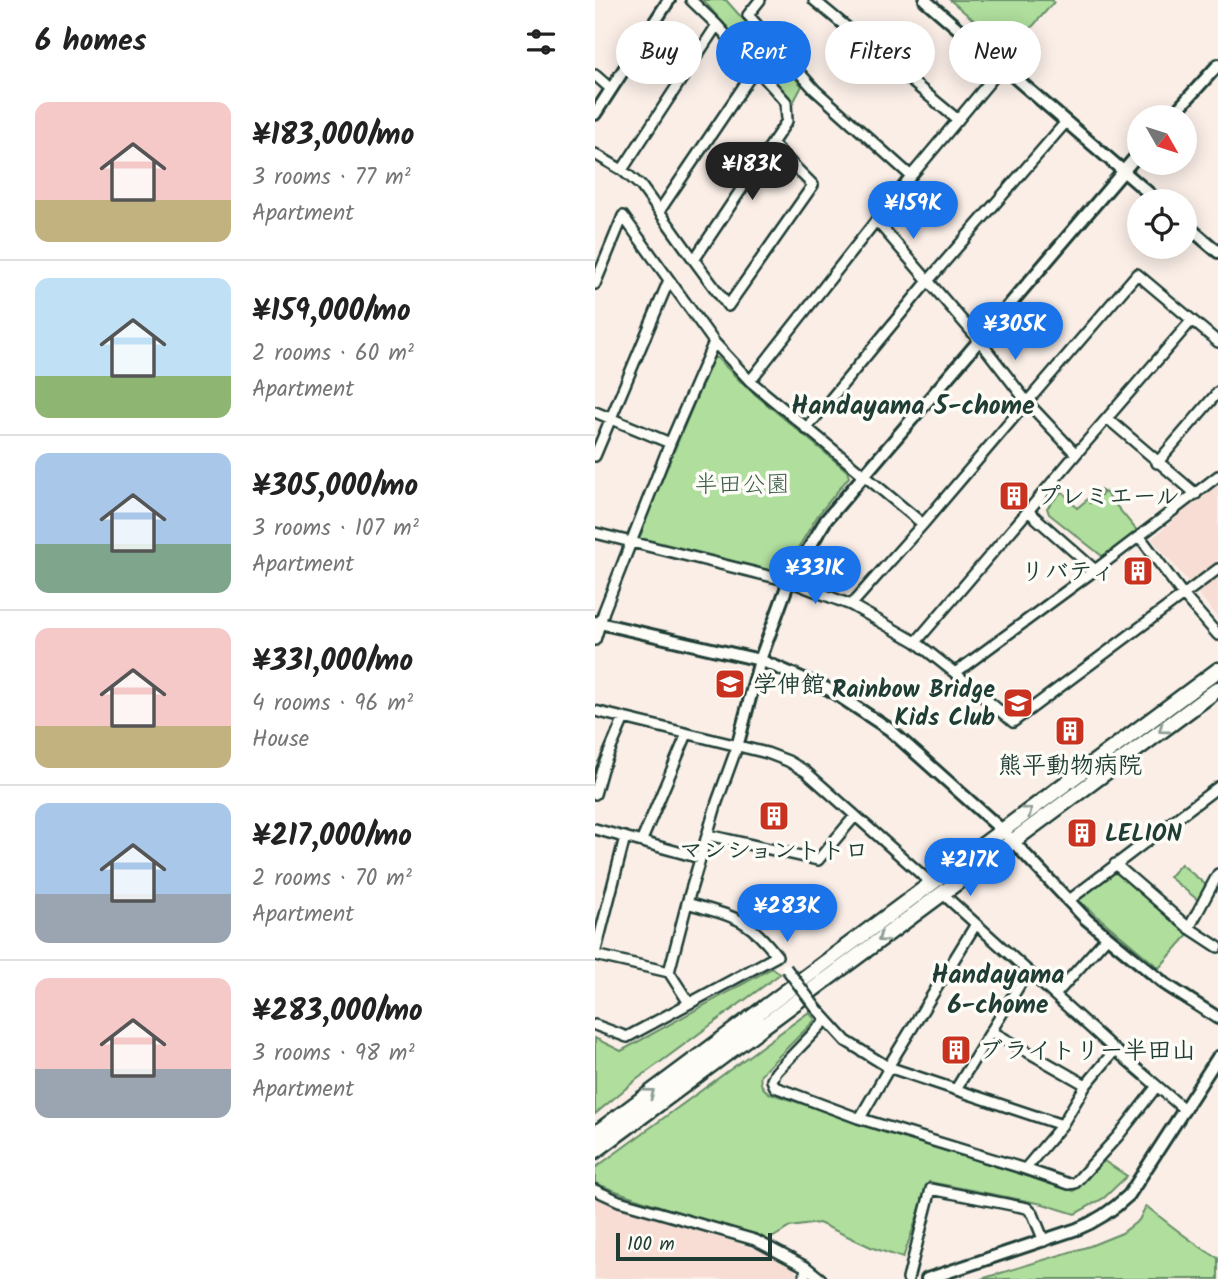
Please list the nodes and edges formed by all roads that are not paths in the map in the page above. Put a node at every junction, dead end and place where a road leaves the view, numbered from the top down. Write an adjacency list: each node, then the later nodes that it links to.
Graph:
1 (669, 0): 15 (street)
2 (691, 0): 7 (street)
3 (760, 0): 25 (street)
4 (814, 0): 18 (street)
5 (925, 0): 6 (street)
6 (949, 21)
7 (716, 24)
8 (716, 27): 23 (street)
9 (1218, 65): 16 (street)
10 (595, 75): 15 (street)
11 (745, 84): 27 (street)
12 (770, 84): 20 (street)
13 (988, 84): 18 (street)
14 (1022, 84): 19 (street)
15 (611, 89): 17 (street)
16 (1182, 105)
17 (595, 114)
18 (958, 120): 25 (street)
19 (1066, 122): 24 (street); 33 (street)
20 (773, 145): 31 (street); 31 (street)
21 (595, 153): 23 (street)
22 (1127, 167): 24 (street)
23 (622, 170): 27 (street)
24 (1123, 172): 26 (street); 36 (street)
25 (911, 176): 28 (street)
26 (1144, 189)
27 (660, 210): 31 (street)
28 (876, 220): 33 (street); 39 (street)
29 (1197, 234): 30 (street)
30 (1218, 252)
31 (694, 260)
32 (669, 280): 34 (street); 37 (street); 43 (street)
33 (928, 281): 36 (street); 45 (street)
34 (595, 284)
35 (1192, 320): 38 (street); 41 (street); 44 (street)
36 (979, 340): 41 (street); 50 (street)
37 (714, 342): 39 (street); 46 (street)
38 (1218, 342)
39 (750, 381): 45 (street)
40 (1218, 392): 49 (street)
41 (1027, 402): 47 (street); 54 (street)
42 (595, 412): 43 (street)
43 (610, 418): 46 (street); 48 (street)
44 (1107, 418): 47 (street); 49 (street)
45 (806, 429): 50 (street)
46 (670, 443): 57 (street)
47 (1076, 454): 53 (street)
48 (595, 456)
49 (1157, 463): 52 (street)
50 (862, 476): 54 (street); 60 (street)
51 (1218, 476): 52 (street)
52 (1196, 494): 56 (street)
53 (1028, 512): 59 (street); 66 (street)
54 (923, 524): 62 (street)
55 (595, 533): 57 (street)
56 (1140, 537): 59 (street); 61 (street)
57 (631, 543): 60 (street); 63 (street)
58 (1218, 569): 61 (street)
59 (1095, 570): 69 (street)
60 (789, 581): 62 (street); 67 (street)
61 (1184, 596): 64 (street); 69 (street)
62 (851, 605): 66 (street)
63 (597, 622): 65 (street); 67 (street)
64 (1218, 635)
65 (595, 640)
66 (916, 642): 69 (street)
67 (760, 660): 74 (street); 79 (street)
68 (1218, 670): 79 (main road, one-way to 68)
69 (955, 673)
70 (1218, 689): 83 (main road, one-way to 83)
71 (595, 711): 72 (street)
72 (624, 718): 73 (street); 76 (street)
73 (687, 734): 74 (street); 82 (street)
74 (737, 747): 77 (street); 80 (street)
75 (1218, 787): 85 (street)
76 (595, 793)
77 (855, 816): 80 (street); 87 (street)
78 (595, 829): 81 (street)
79 (1002, 830): 83 (street); 87 (main road)
80 (708, 835): 84 (street)
81 (625, 836): 82 (street); 95 (street)
82 (642, 841): 84 (street)
83 (1012, 842): 88 (main road); 89 (street)
84 (700, 858): 90 (street)
85 (1115, 864): 89 (street); 92 (street)
86 (1218, 874): 92 (street)
87 (931, 883): 114 (main road, one-way to 87)
88 (943, 894): 91 (street); 115 (main road, one-way to 115)
89 (1068, 901): 93 (street)
90 (687, 903): 96 (street); 98 (street)
91 (976, 925): 97 (street); 107 (street)
92 (1189, 928): 94 (street)
93 (1108, 937): 99 (street); 101 (street)
94 (1218, 947)
95 (595, 954): 98 (street)
96 (777, 957): 100 (street); 102 (street, bridge)
97 (1028, 971): 99 (street); 104 (street)
98 (669, 972): 100 (street)
99 (1055, 995): 105 (street)
100 (689, 1003): 103 (street)
101 (1218, 1017)
102 (825, 1021): 107 (street); 112 (street)
103 (595, 1025)
104 (991, 1031): 108 (street); 110 (street)
105 (1115, 1050): 108 (street); 109 (street)
106 (1218, 1057): 111 (street)
107 (889, 1067): 110 (street); 112 (street)
108 (1086, 1085): 113 (street)
109 (1157, 1086): 111 (street); 116 (street)
110 (955, 1089): 113 (street)
111 (1185, 1110): 118 (street)
112 (860, 1118): 116 (street)
113 (1062, 1125): 116 (street)
114 (595, 1134)
115 (595, 1151)
116 (1025, 1169)
117 (595, 1190): 119 (street)
118 (1044, 1241): 122 (street); 123 (street)
119 (806, 1267): 120 (street); 121 (street)
120 (804, 1279)
121 (821, 1279)
122 (908, 1279)
123 (927, 1279)

